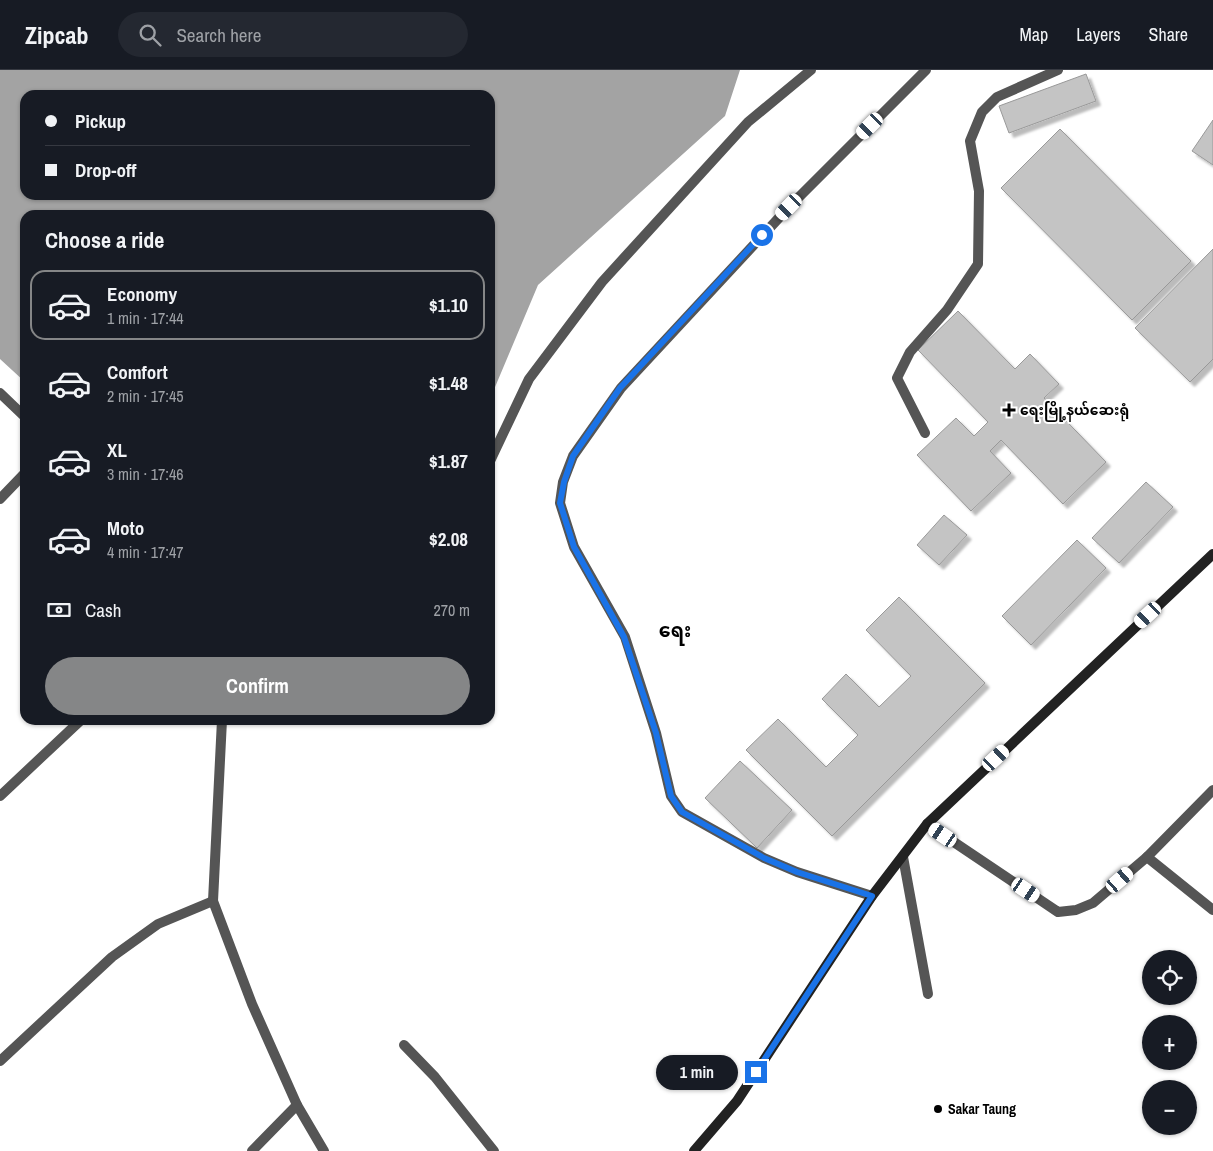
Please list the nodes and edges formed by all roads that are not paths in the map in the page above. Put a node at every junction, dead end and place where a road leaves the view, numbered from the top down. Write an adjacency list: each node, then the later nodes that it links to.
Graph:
1 (810, 70): 7 (street)
2 (926, 70): 18 (street)
3 (1058, 70): 6 (street)
4 (0, 393): 5 (street)
5 (20, 412)
6 (925, 433)
7 (495, 450)
8 (20, 478): 9 (street)
9 (0, 499)
10 (1213, 554): 15 (street)
11 (76, 725): 14 (street)
12 (222, 725): 19 (street)
13 (1213, 790): 17 (street)
14 (0, 796)
15 (927, 824): 16 (street); 17 (street)
16 (902, 857): 18 (street); 21 (street)
17 (1147, 857): 20 (street)
18 (872, 896): 28 (street)
19 (213, 901): 23 (street); 24 (street)
20 (1213, 910)
21 (928, 994)
22 (404, 1045): 27 (street)
23 (0, 1061)
24 (297, 1105): 25 (street); 26 (street)
25 (252, 1151)
26 (324, 1151)
27 (494, 1151)
28 (694, 1151)

